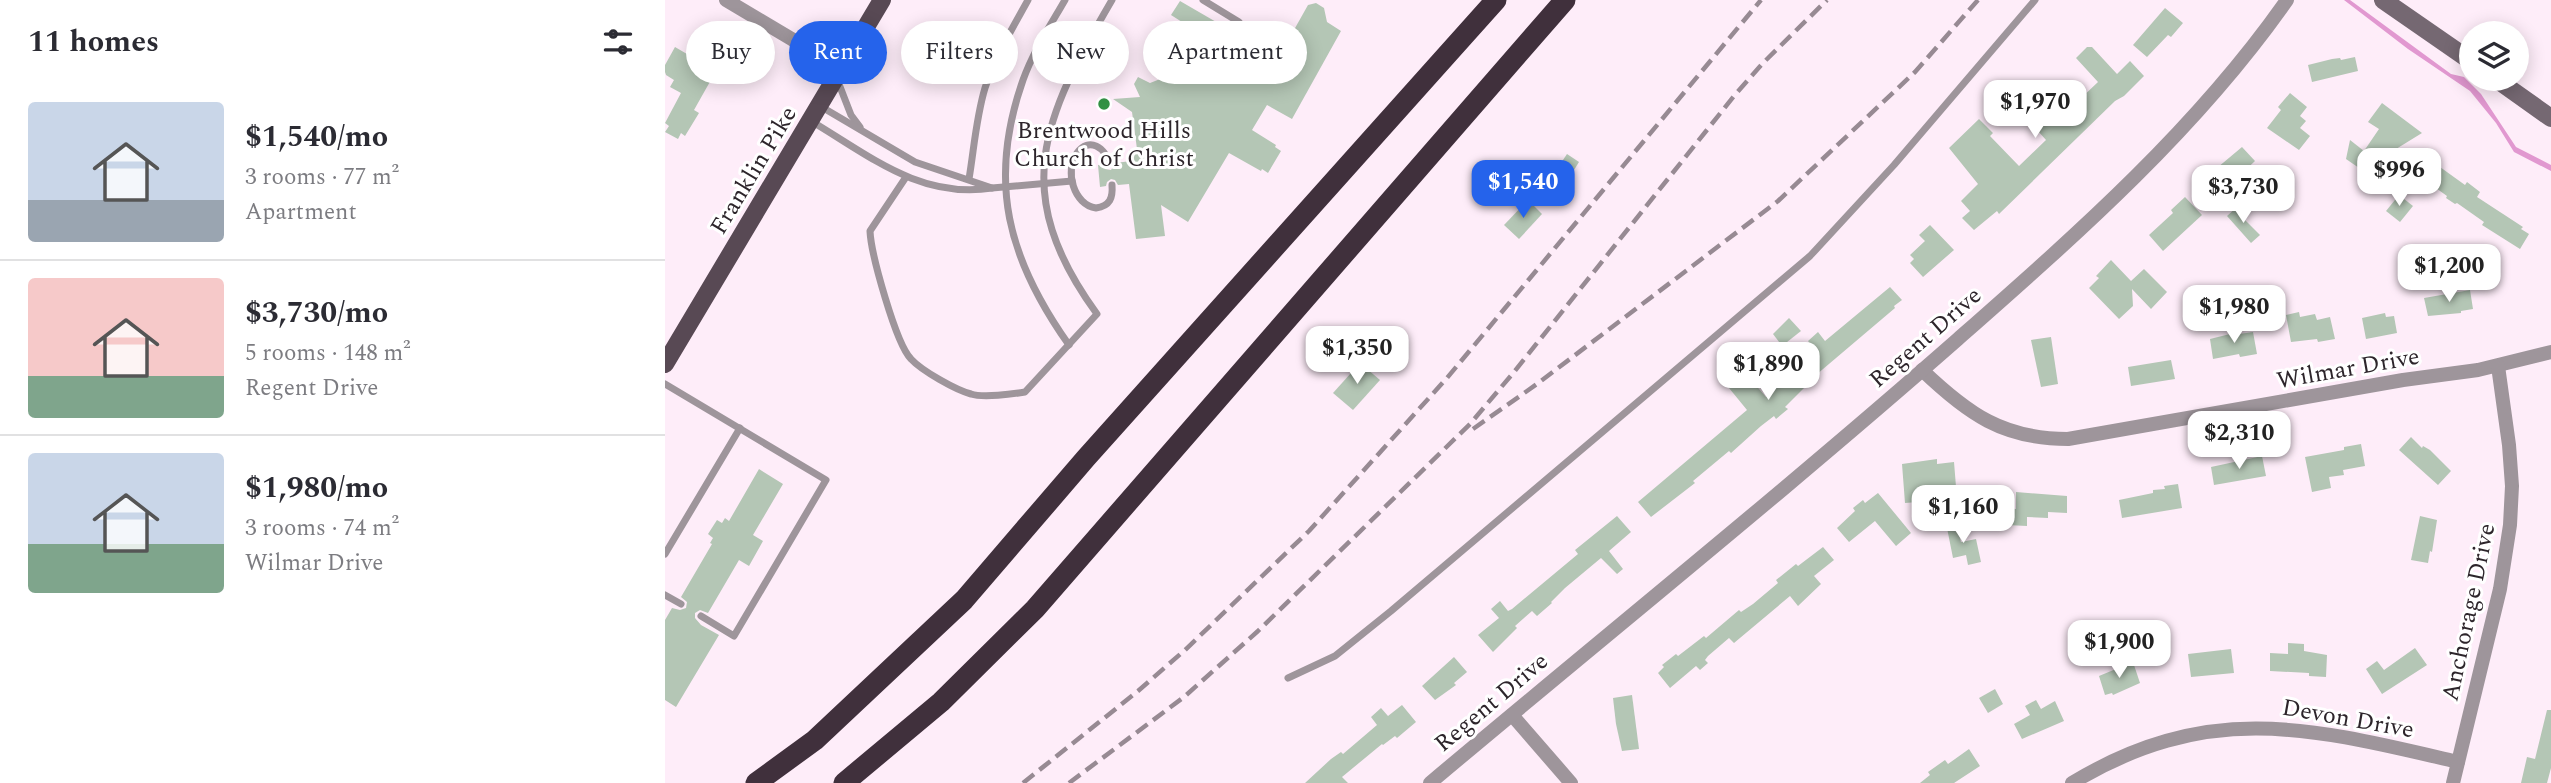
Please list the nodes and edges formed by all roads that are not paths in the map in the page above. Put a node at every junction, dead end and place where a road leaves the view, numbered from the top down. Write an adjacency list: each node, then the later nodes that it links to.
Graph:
1 (726, 0): 14 (street)
2 (882, 0): 12 (main road, Franklin Pike)
3 (1028, 0): 24 (lane)
4 (1065, 0): 27 (lane)
5 (1112, 0): 26 (lane)
6 (1203, 0): 13 (lane)
7 (1496, 0): 44 (highway)
8 (1565, 0): 45 (highway)
9 (2035, 0): 41 (lane)
10 (2287, 0): 34 (street, Regent Drive)
11 (2383, 0): 15 (street)
12 (870, 21)
13 (1237, 21)
14 (789, 41)
15 (2459, 53)
16 (833, 84): 19 (main road, Franklin Pike)
17 (842, 84): 21 (lane)
18 (2513, 91): 20 (street)
19 (815, 113): 21 (lane); 23 (lane); 32 (main road, Franklin Pike)
20 (2551, 118)
21 (862, 131): 24 (lane)
22 (1109, 164): 25 (lane)
23 (906, 177): 29 (lane); 30 (lane)
24 (969, 179): 29 (lane)
25 (1072, 181): 26 (lane); 28 (lane)
26 (1044, 183): 27 (lane); 30 (lane)
27 (1005, 186): 29 (lane); 30 (lane)
28 (1112, 186)
29 (992, 188)
30 (1069, 345)
31 (2551, 352): 33 (street, Wilmar Drive)
32 (665, 364)
33 (2498, 366): 34 (street, Wilmar Drive); 43 (street, Anchorage Drive)
34 (1923, 370): 42 (street, Regent Drive)
35 (665, 384): 36 (lane)
36 (740, 429): 37 (lane); 40 (lane)
37 (665, 554)
38 (665, 594): 39 (lane)
39 (681, 604)
40 (701, 616)
41 (1288, 678)
42 (1512, 715): 46 (street, Regent Drive); 47 (street)
43 (2458, 762): 48 (street, Devon Drive); 49 (street, Anchorage Drive)
44 (756, 783)
45 (845, 783)
46 (1430, 783)
47 (1571, 783)
48 (2072, 783)
49 (2453, 783)

